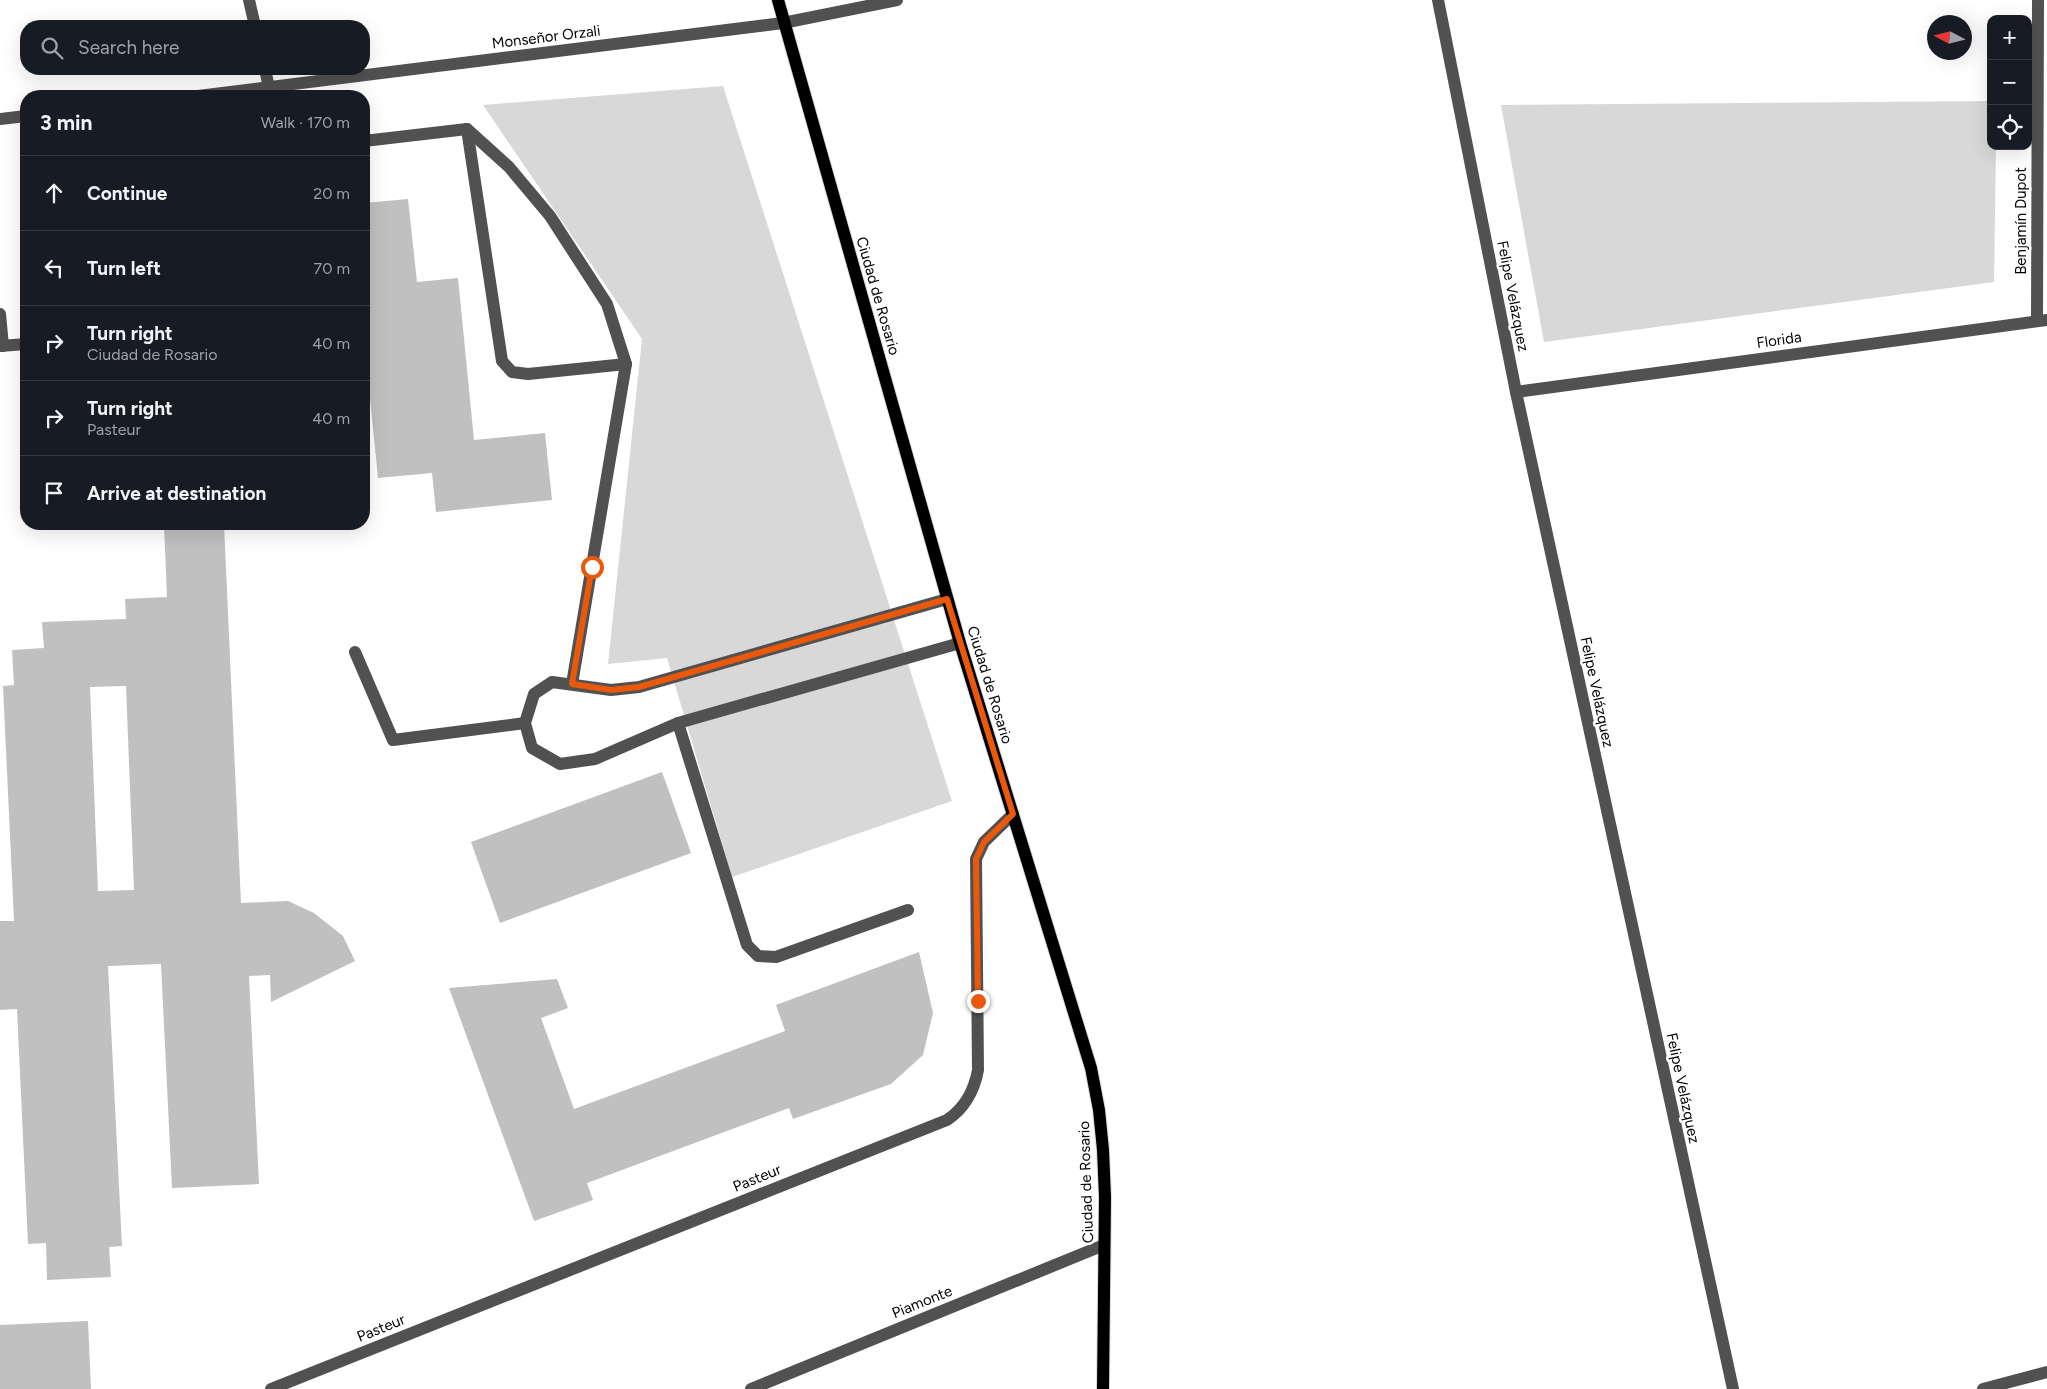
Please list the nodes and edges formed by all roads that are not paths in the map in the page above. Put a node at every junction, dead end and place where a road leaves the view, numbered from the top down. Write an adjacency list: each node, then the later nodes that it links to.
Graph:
1 (249, 0): 6 (street)
2 (778, 0): 7 (main road, Ciudad de Rosario)
3 (897, 0): 7 (street, Monseñor Orzali)
4 (1438, 0): 20 (street, Felipe Velázquez)
5 (2038, 0): 16 (street, Benjamín Dupot)
6 (254, 20)
7 (783, 23): 9 (street, Monseñor Orzali); 21 (main road, Ciudad de Rosario)
8 (266, 75): 9 (street)
9 (269, 88): 10 (street, Monseñor Orzali)
10 (251, 90)
11 (20, 117): 12 (street)
12 (0, 119)
13 (467, 129): 14 (street); 19 (street); 19 (street)
14 (370, 140)
15 (0, 314): 18 (street)
16 (2042, 321): 20 (street, Florida)
17 (20, 344): 18 (street)
18 (1, 346)
19 (626, 364): 24 (street)
20 (1516, 392): 34 (street, Felipe Velázquez)
21 (947, 599): 22 (main road, Ciudad de Rosario); 24 (street)
22 (960, 643): 25 (street); 27 (main road, Ciudad de Rosario)
23 (355, 652): 26 (street)
24 (572, 684): 26 (street)
25 (678, 722): 26 (street); 28 (street)
26 (525, 723)
27 (1013, 814): 29 (main road, Ciudad de Rosario); 31 (street, Pasteur)
28 (908, 910)
29 (1104, 1246): 32 (street, Piamonte); 33 (main road, Ciudad de Rosario)
30 (2047, 1372): 35 (street)
31 (271, 1389)
32 (751, 1389)
33 (1103, 1389)
34 (1733, 1389)
35 (1983, 1389)

